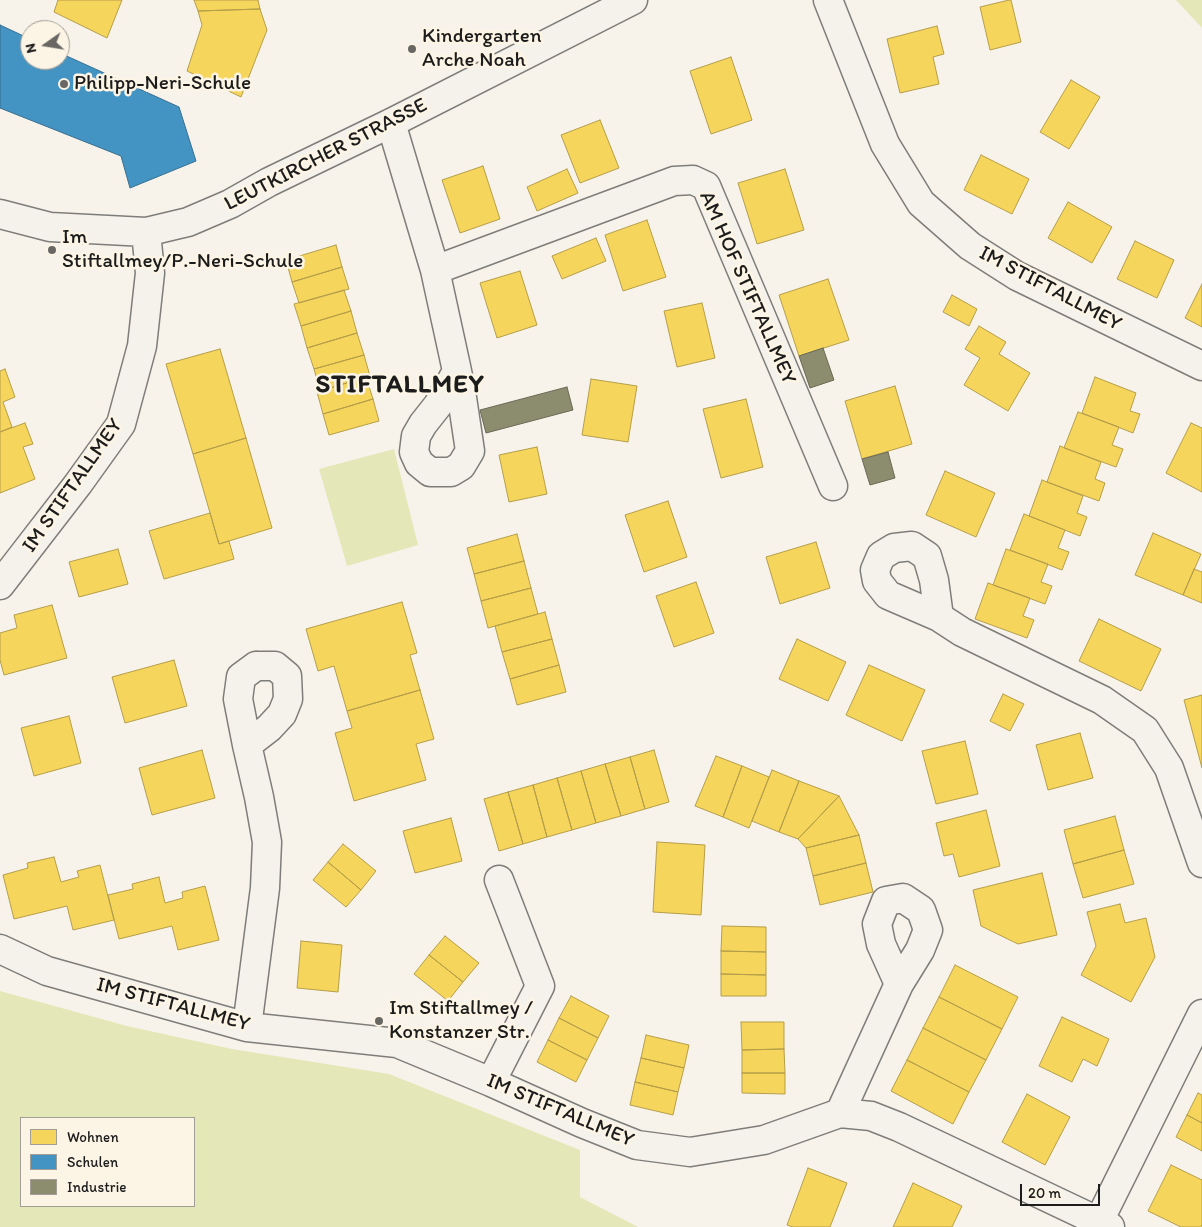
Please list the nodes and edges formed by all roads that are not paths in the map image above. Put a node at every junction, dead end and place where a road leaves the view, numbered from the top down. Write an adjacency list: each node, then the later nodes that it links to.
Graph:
1 (633, 0): 3 (street, LEUTKIRCHER STRASSE)
2 (828, 0): 7 (street, IM STIFTALLMEY)
3 (391, 123): 5 (street, LEUTKIRCHER STRASSE); 6 (street)
4 (0, 214): 5 (street, LEUTKIRCHER STRASSE)
5 (146, 232): 10 (street, IM STIFTALLMEY)
6 (436, 270): 8 (street); 9 (street, AM HOF STIFTALLMEY)
7 (1202, 366)
8 (457, 371)
9 (833, 486)
10 (0, 585)
11 (939, 617): 13 (street)
12 (247, 746): 18 (street)
13 (1202, 863)
14 (499, 880): 20 (street)
15 (0, 949): 18 (street, IM STIFTALLMEY)
16 (899, 984): 21 (street)
17 (1202, 1014): 19 (street)
18 (247, 1027): 20 (street, IM STIFTALLMEY)
19 (1196, 1042): 22 (street)
20 (491, 1082): 21 (street, IM STIFTALLMEY)
21 (840, 1113): 22 (street, IM STIFTALLMEY)
22 (1104, 1224)

